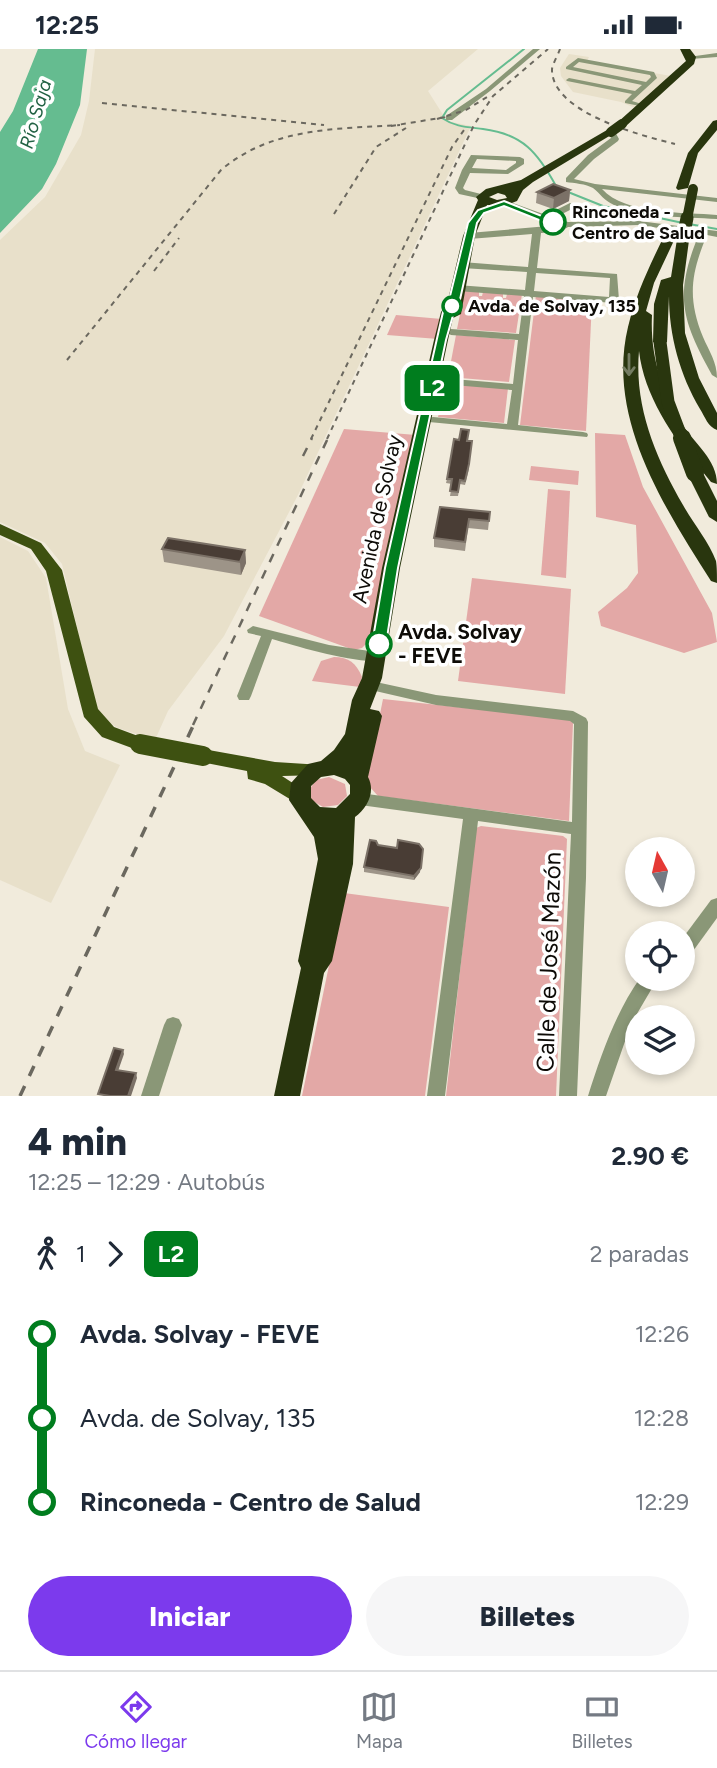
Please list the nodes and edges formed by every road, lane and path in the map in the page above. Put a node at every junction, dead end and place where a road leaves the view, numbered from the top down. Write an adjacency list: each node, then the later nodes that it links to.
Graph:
1 (537, 49): 8 (street)
2 (688, 53): 3 (street); 7 (highway)
3 (717, 55)
4 (569, 80): 6 (street)
5 (647, 84): 5 (street); 6 (street)
6 (636, 93): 7 (street)
7 (643, 106): 10 (highway, bridge)
8 (449, 118)
9 (717, 123): 14 (highway)
10 (611, 132): 13 (street); 15 (highway)
11 (717, 134): 14 (highway)
12 (468, 167): 12 (street); 16 (street)
13 (595, 186): 17 (street); 20 (street)
14 (688, 188): 25 (highway, bridge)
15 (506, 198): 16 (highway); 16 (highway); 19 (street)
16 (483, 200): 27 (highway, Avenida de Solvay)
17 (717, 200)
18 (573, 205): 21 (street)
19 (528, 211): 21 (street)
20 (717, 218)
21 (544, 219): 22 (street)
22 (567, 225): 23 (street); 24 (street)
23 (537, 231): 27 (street); 29 (street)
24 (704, 231): 26 (street); 34 (street)
25 (678, 233): 38 (highway); 41 (highway); 42 (highway, bridge); 44 (highway, one-way to 44)
26 (717, 234)
27 (469, 236): 28 (highway, Avenida de Solvay)
28 (462, 265): 29 (street); 31 (highway, Avenida de Solvay)
29 (531, 270): 30 (street); 30 (street)
30 (528, 293): 31 (street); 33 (street)
31 (455, 296): 32 (highway, Avenida de Solvay); 45 (highway, Avenida de Solvay)
32 (451, 332): 33 (street); 35 (highway, Avenida de Solvay)
33 (523, 337): 36 (street)
34 (717, 375)
35 (441, 381): 36 (street); 37 (highway, Avenida de Solvay)
36 (516, 387): 39 (street)
37 (433, 420): 39 (street, Avenida de Solvay); 45 (highway, Avenida de Solvay)
38 (717, 425)
39 (512, 428): 40 (street, Avenida de Solvay)
40 (583, 435)
41 (717, 479)
42 (717, 517)
43 (0, 529): 50 (main road, bridge)
44 (717, 577)
45 (384, 623): 48 (highway, Avenida de Solvay)
46 (253, 630): 47 (street)
47 (268, 634): 48 (street); 49 (street)
48 (374, 674): 51 (highway, Avenida de Solvay); 52 (highway, Avenida de Solvay); 55 (street)
49 (244, 696)
50 (209, 758): 51 (main road); 53 (main road)
51 (322, 769): 52 (highway); 53 (highway)
52 (354, 797): 53 (highway); 54 (street); 58 (highway, Avenida de Solvay)
53 (305, 804): 58 (highway, Avenida de Solvay)
54 (471, 816): 55 (street); 63 (street)
55 (579, 829): 64 (street, Calle de José Mazón)
56 (717, 905): 57 (street)
57 (695, 935)
58 (313, 968): 62 (highway, Avenida de Solvay)
59 (641, 991): 65 (street)
60 (173, 1025): 61 (street)
61 (150, 1096)
62 (287, 1096)
63 (436, 1096)
64 (568, 1096)
65 (597, 1096)

